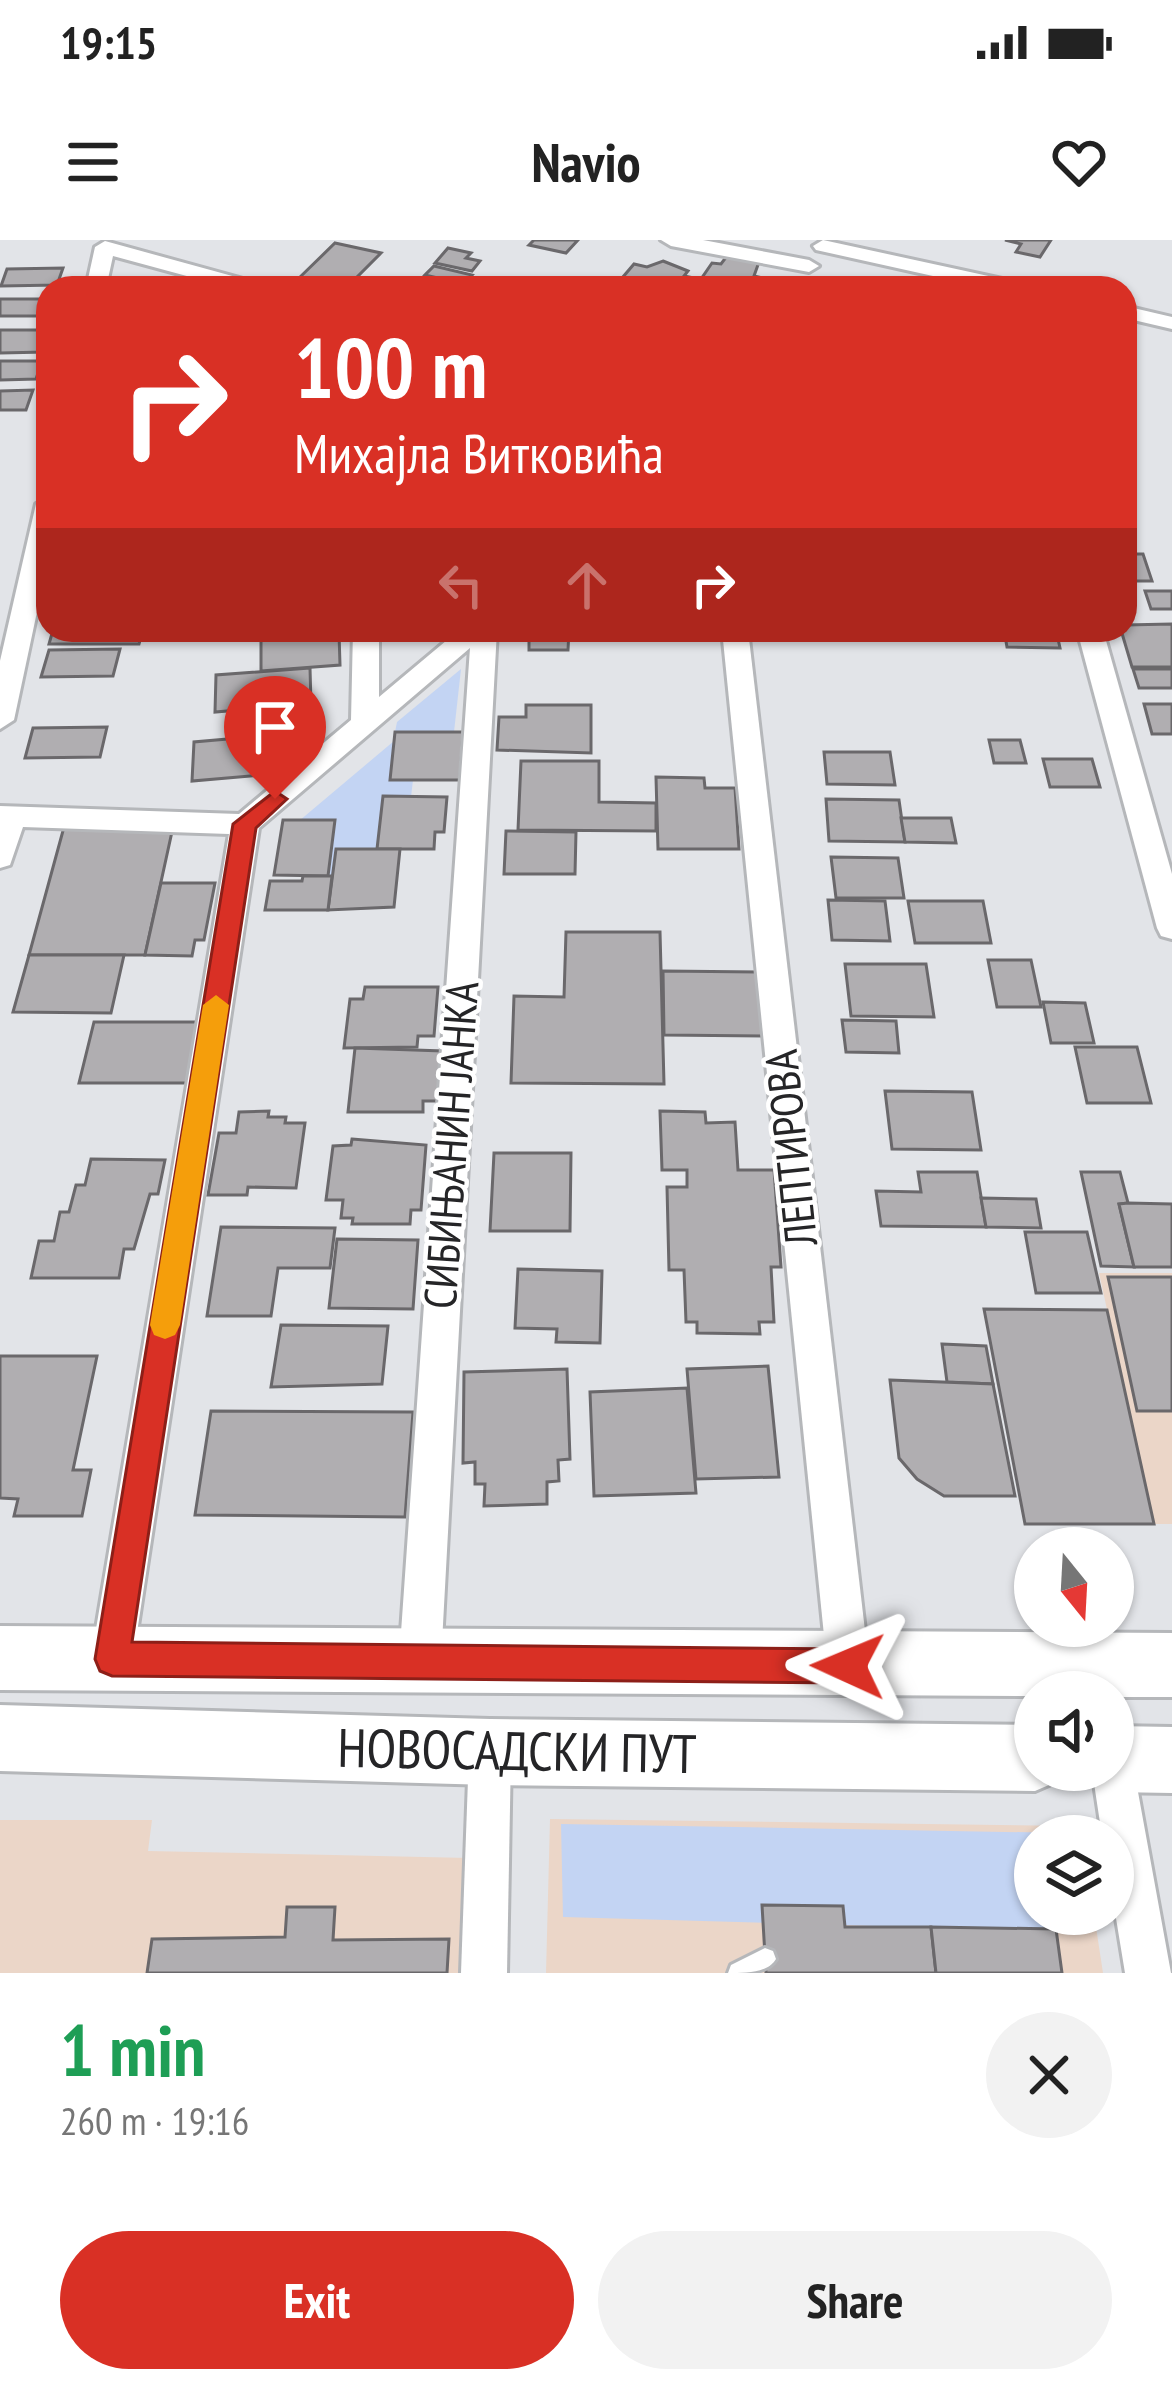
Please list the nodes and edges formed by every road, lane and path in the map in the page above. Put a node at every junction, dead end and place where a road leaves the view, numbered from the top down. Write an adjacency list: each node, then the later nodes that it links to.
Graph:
1 (671, 240): 3 (street)
2 (824, 243): 3 (street); 7 (street)
3 (808, 266): 6 (street)
4 (99, 276): 5 (street)
5 (210, 276)
6 (802, 276)
7 (965, 276)
8 (1137, 316): 9 (street)
9 (1172, 323)
10 (36, 558): 16 (street)
11 (367, 642): 17 (street)
12 (461, 642): 17 (street)
13 (483, 642): 24 (street, СИБИЊАНИН ЈАНКА)
14 (736, 642): 26 (street, ЛЕПТИРОВА)
15 (1093, 642): 21 (street)
16 (0, 720)
17 (365, 722): 19 (street)
18 (6, 816): 19 (street); 20 (street)
19 (245, 824): 23 (street)
20 (0, 857)
21 (1172, 928)
22 (0, 1658): 23 (main road, НОВОСАДСКИ ПУТ)
23 (112, 1659): 24 (main road, НОВОСАДСКИ ПУТ)
24 (419, 1661): 26 (main road, НОВОСАДСКИ ПУТ)
25 (1172, 1665): 26 (main road, НОВОСАДСКИ ПУТ)
26 (848, 1666)
27 (0, 1738): 28 (main road, НОВОСАДСКИ ПУТ)
28 (490, 1752): 29 (main road, НОВОСАДСКИ ПУТ); 34 (street)
29 (1014, 1758)
30 (1134, 1760): 31 (main road)
31 (1172, 1760)
32 (1117, 1791): 36 (street)
33 (765, 1960): 35 (lane)
34 (488, 1971)
35 (740, 1973)
36 (1148, 1973)

